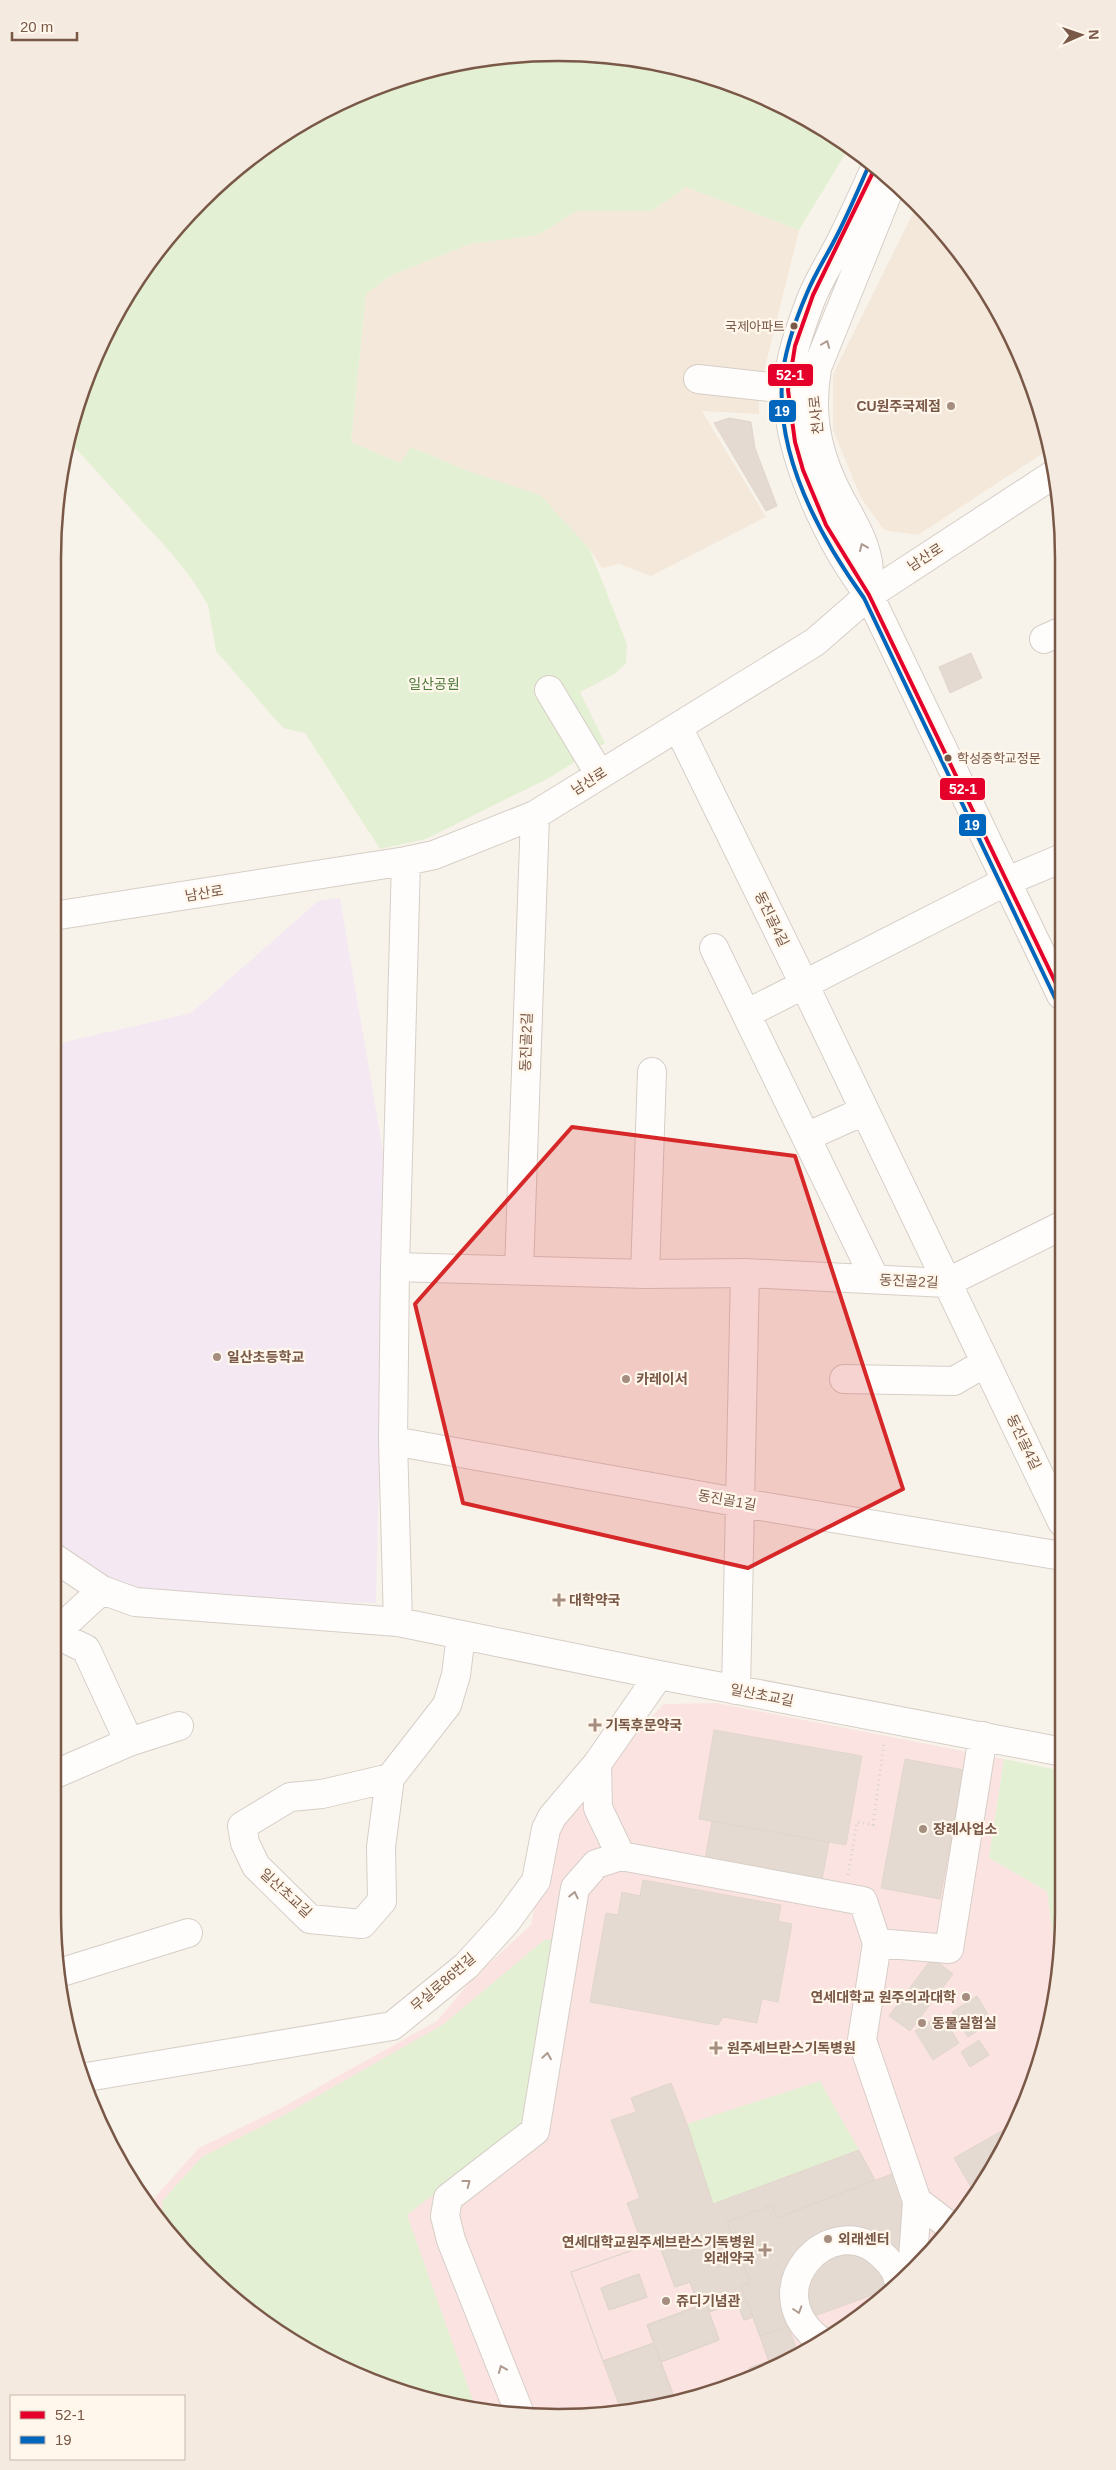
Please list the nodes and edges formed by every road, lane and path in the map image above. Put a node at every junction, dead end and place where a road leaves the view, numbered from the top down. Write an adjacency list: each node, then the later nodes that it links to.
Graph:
1 (872, 174): 4 (street, 천사로)
2 (890, 188): 4 (street, 천사로, one-way to 2)
3 (698, 378): 4 (street)
4 (800, 393): 6 (street, 천사로)
5 (1048, 478): 6 (street, 남산로)
6 (869, 595): 8 (street, 남산로); 13 (street, 천사로)
7 (549, 690): 9 (street)
8 (678, 728): 9 (street, 남산로); 17 (street, 동진골4길)
9 (600, 775): 10 (street, 남산로)
10 (534, 815): 11 (street, 남산로); 24 (street, 동진골2길)
11 (406, 861): 14 (street, 남산로); 23 (street)
12 (1055, 861): 13 (street)
13 (1005, 882): 16 (street, 천사로); 17 (street)
14 (61, 915)
15 (714, 948): 18 (street)
16 (1055, 983)
17 (804, 984): 18 (street); 20 (street, 동진골4길)
18 (746, 1014): 21 (street)
19 (652, 1072): 26 (street)
20 (864, 1111): 21 (street); 28 (street, 동진골4길)
21 (806, 1136): 27 (street)
22 (1055, 1229): 28 (street, 동진골2길)
23 (395, 1267): 24 (street, 동진골2길); 31 (street)
24 (519, 1270): 26 (street, 동진골2길)
25 (745, 1273): 26 (street, 동진골2길); 27 (street, 동진골2길); 32 (street)
26 (645, 1274)
27 (875, 1279): 28 (street, 동진골2길)
28 (946, 1283): 29 (street, 동진골4길)
29 (985, 1363): 30 (street); 33 (street, 동진골4길)
30 (844, 1379)
31 (393, 1441): 32 (street, 동진골1길); 37 (street)
32 (742, 1502): 34 (street, 동진골1길); 42 (street)
33 (1055, 1508)
34 (1055, 1555)
35 (61, 1563): 36 (street, 일산초교길)
36 (102, 1590): 37 (street, 일산초교길); 38 (street)
37 (398, 1622): 39 (street, 일산초교길)
38 (61, 1628)
39 (461, 1635): 41 (street, 일산초교길); 50 (street)
40 (61, 1638): 46 (street)
41 (659, 1675): 42 (street, 일산초교길); 48 (street, 무실로86번길)
42 (736, 1690): 44 (street, 일산초교길)
43 (179, 1726): 46 (street)
44 (983, 1736): 47 (street, 일산초교길); 54 (street)
45 (885, 1741): 52 (path)
46 (129, 1742): 49 (street)
47 (1055, 1750)
48 (597, 1764): 51 (street); 56 (street, 무실로86번길)
49 (61, 1771)
50 (390, 1778): 50 (street, 일산초교길)
51 (621, 1856): 54 (street); 62 (street, one-way to 51)
52 (847, 1880)
53 (188, 1933): 55 (street)
54 (877, 1943): 57 (street)
55 (64, 1971)
56 (90, 2077)
57 (917, 2201): 58 (street); 59 (street)
58 (945, 2223)
59 (908, 2264)
60 (902, 2269): 61 (street, one-way to 61)
61 (813, 2338)
62 (517, 2407)

